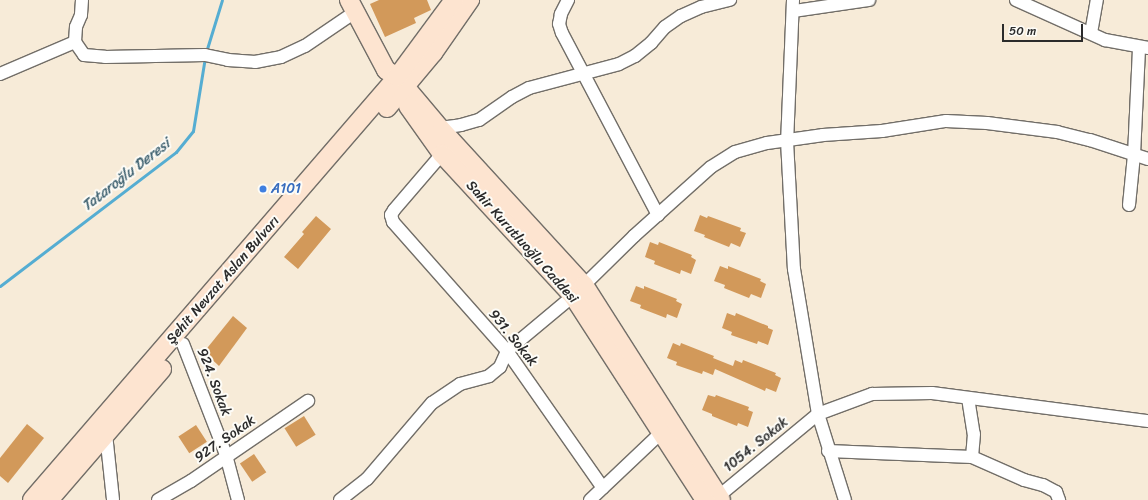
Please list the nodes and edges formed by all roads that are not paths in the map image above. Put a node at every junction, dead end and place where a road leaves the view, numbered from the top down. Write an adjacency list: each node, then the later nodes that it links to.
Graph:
1 (82, 0): 12 (street)
2 (454, 0): 16 (main road, Şehit Nevzat Aslan Bulvarı)
3 (470, 0): 16 (main road, Şehit Nevzat Aslan Bulvarı)
4 (568, 0): 15 (street)
5 (730, 0): 15 (street)
6 (869, 0): 9 (street)
7 (1016, 0): 11 (street)
8 (1096, 0): 11 (street)
9 (793, 5): 18 (street)
10 (352, 6): 12 (street); 16 (main road)
11 (1091, 33): 13 (street)
12 (75, 42): 14 (street)
13 (1144, 47): 20 (street)
14 (0, 74)
15 (585, 74): 17 (street); 23 (street)
16 (396, 82): 17 (main road, Sahir Kurutluoğlu Caddesi); 19 (main road, Sahir Kurutluoğlu Caddesi); 25 (main road, Şehit Nevzat Aslan Bulvarı); 38 (main road, Şehit Nevzat Aslan Bulvarı)
17 (440, 128): 24 (main road, Sahir Kurutluoğlu Caddesi)
18 (787, 141): 20 (street); 23 (street); 29 (street)
19 (442, 154): 24 (main road, Sahir Kurutluoğlu Caddesi); 26 (street, 931. Sokak)
20 (1134, 155): 21 (street); 22 (street)
21 (1148, 159)
22 (1129, 206)
23 (658, 215): 24 (street)
24 (578, 291): 26 (street); 31 (main road, Sahir Kurutluoğlu Caddesi); 37 (main road, Sahir Kurutluoğlu Caddesi)
25 (183, 344): 32 (main road, Şehit Nevzat Aslan Bulvarı); 34 (street, 924. Sokak)
26 (507, 352): 36 (street, 931. Sokak); 43 (street)
27 (968, 398): 29 (street, 1054. Sokak); 30 (street, 1054. Sokak); 35 (street)
28 (308, 400): 34 (street, 927. Sokak)
29 (818, 414): 33 (street); 37 (street, 1054. Sokak)
30 (1148, 421)
31 (662, 432): 36 (street); 37 (main road, Sahir Kurutluoğlu Caddesi)
32 (106, 434): 39 (main road, Şehit Nevzat Aslan Bulvarı); 40 (street)
33 (828, 451): 35 (street); 45 (street)
34 (226, 455): 41 (street, 927. Sokak); 42 (street, 924. Sokak)
35 (972, 457): 46 (street)
36 (603, 488): 44 (street)
37 (715, 499)
38 (32, 500)
39 (50, 500)
40 (113, 500)
41 (158, 500)
42 (238, 500)
43 (340, 500)
44 (590, 500)
45 (845, 500)
46 (1059, 500)

